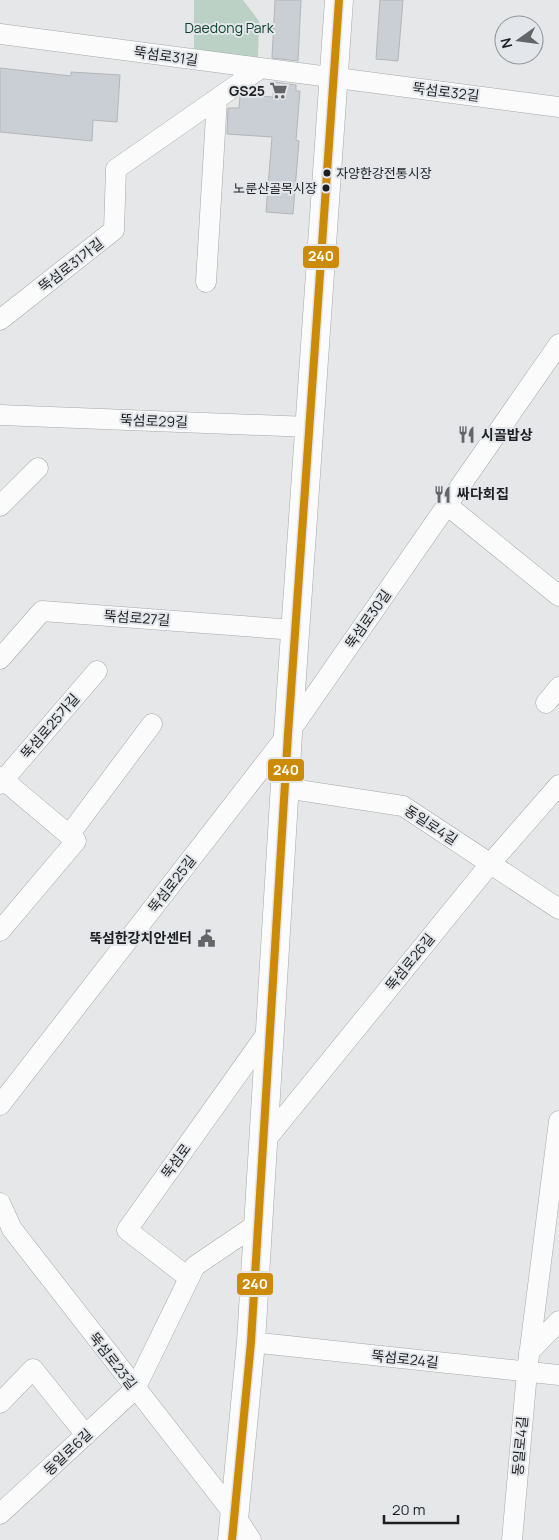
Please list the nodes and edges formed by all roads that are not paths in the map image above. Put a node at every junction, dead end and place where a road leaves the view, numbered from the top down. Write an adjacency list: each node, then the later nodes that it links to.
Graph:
1 (339, 0): 4 (main road)
2 (0, 34): 3 (street, 뚝섬로31길)
3 (261, 68): 4 (street, 뚝섬로31길); 5 (street, 뚝섬로31가길)
4 (332, 78): 6 (street, 뚝섬로32길); 11 (main road)
5 (217, 99): 7 (street); 8 (street, 뚝섬로31가길)
6 (559, 107)
7 (206, 282)
8 (0, 320)
9 (559, 344): 13 (street, 뚝섬로30길)
10 (0, 415): 11 (street, 뚝섬로29길)
11 (309, 427): 16 (main road)
12 (38, 468): 14 (street)
13 (447, 505): 15 (street); 22 (street, 뚝섬로30길)
14 (0, 506)
15 (559, 596)
16 (295, 630): 17 (street, 뚝섬로27길); 22 (main road)
17 (0, 658)
18 (97, 671): 23 (street, 뚝섬로25가길)
19 (559, 687): 20 (street)
20 (546, 703)
21 (152, 724): 26 (street)
22 (288, 734): 25 (main road); 31 (street, 뚝섬로25길)
23 (1, 780): 26 (street, 뚝섬로25가길)
24 (559, 785): 27 (street, 뚝섬로26길)
25 (285, 788): 27 (street, 동일로4길); 30 (main road)
26 (69, 835): 29 (street)
27 (490, 864): 28 (street, 동일로4길); 33 (street, 뚝섬로26길)
28 (559, 909)
29 (0, 930)
30 (271, 1027): 33 (main road); 37 (street, 뚝섬로)
31 (0, 1105)
32 (559, 1121): 34 (street, 동일로4길)
33 (265, 1141): 36 (main road)
34 (555, 1189): 40 (street, 동일로4길)
35 (0, 1203): 42 (street, 뚝섬로23길)
36 (260, 1222): 37 (street); 39 (main road)
37 (189, 1278): 42 (street)
38 (559, 1321): 40 (street)
39 (252, 1342): 40 (street, 뚝섬로24길); 46 (main road)
40 (528, 1362): 41 (street, 뚝섬로24길); 48 (street, 동일로4길)
41 (559, 1375)
42 (135, 1390): 44 (street, 동일로6길); 46 (street, 뚝섬로23길)
43 (0, 1403): 44 (street)
44 (86, 1435): 45 (street, 동일로6길)
45 (0, 1514)
46 (233, 1527): 47 (street)
47 (251, 1540)
48 (512, 1540)

